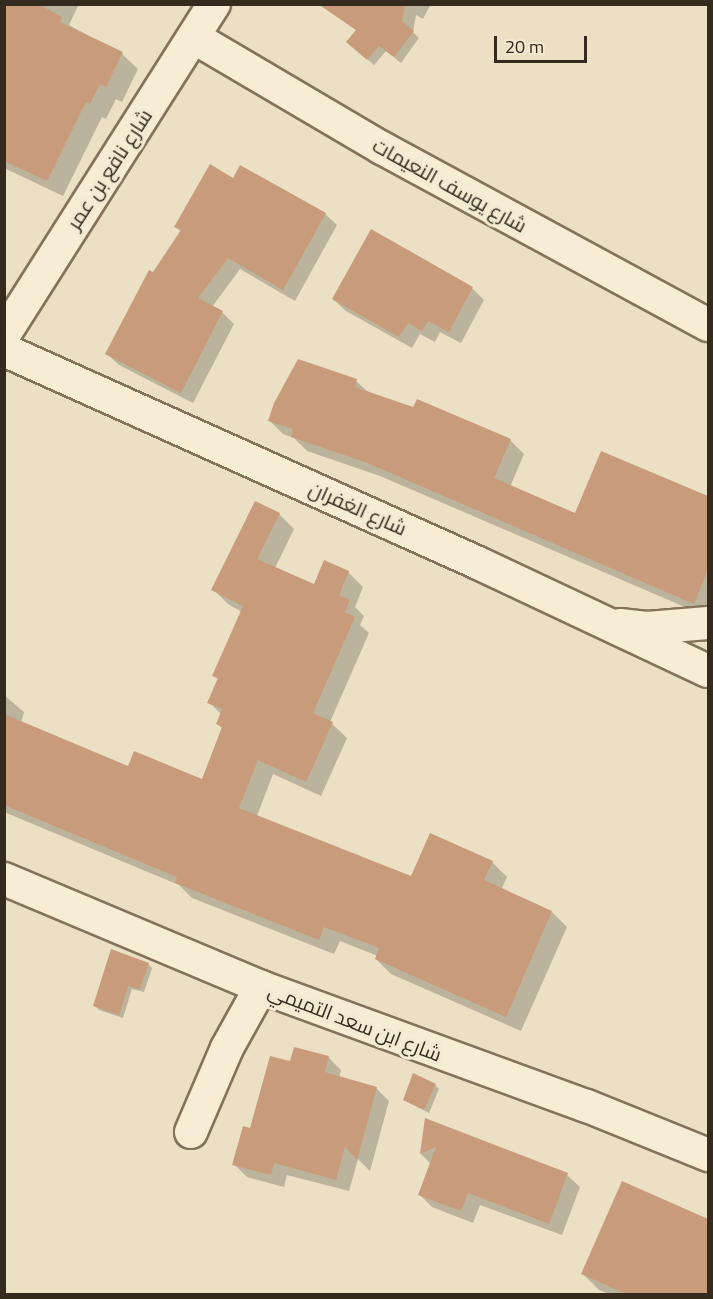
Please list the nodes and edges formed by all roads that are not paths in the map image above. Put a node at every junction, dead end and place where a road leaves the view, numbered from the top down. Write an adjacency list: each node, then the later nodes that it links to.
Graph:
1 (214, 4): 2 (street, شارع نافع بن عمر)
2 (195, 38): 3 (street, شارع يوسف النعيمات); 4 (street, شارع نافع بن عمر)
3 (708, 325)
4 (4, 335)
5 (4, 350): 7 (street, شارع الغفران)
6 (708, 623): 7 (street)
7 (604, 624): 8 (street, شارع الغفران)
8 (708, 671)
9 (4, 879): 10 (street, شارع ابن سعد التميمي)
10 (261, 987): 11 (street); 12 (street, شارع ابن سعد التميمي)
11 (191, 1132)
12 (708, 1155)

